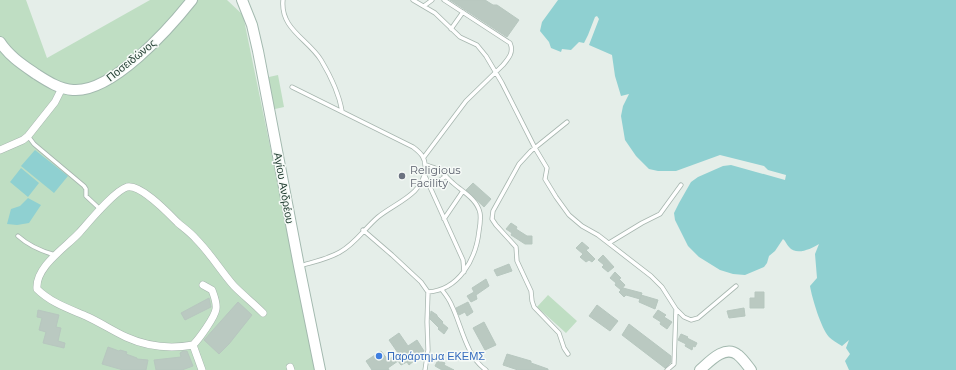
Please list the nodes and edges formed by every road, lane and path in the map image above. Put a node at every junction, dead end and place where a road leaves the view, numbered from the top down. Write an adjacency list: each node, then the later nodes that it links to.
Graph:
1 (192, 0): 14 (main road, Ποσειδώνος)
2 (236, 0): 7 (main road, Αγίου Ανδρέου)
3 (283, 0): 15 (lane)
4 (413, 0): 8 (lane)
5 (432, 0): 8 (lane)
6 (444, 0): 9 (lane)
7 (243, 4): 33 (main road, Αγίου Ανδρέου)
8 (424, 6): 10 (lane)
9 (463, 12): 10 (lane); 12 (lane)
10 (451, 29): 12 (lane)
11 (0, 42): 14 (main road, Ποσειδώνος)
12 (495, 72): 18 (lane); 20 (lane)
13 (292, 87): 15 (lane)
14 (62, 88): 17 (street)
15 (342, 111): 20 (lane)
16 (567, 122): 18 (lane)
17 (28, 136): 19 (street); 27 (lane)
18 (535, 148): 31 (lane); 42 (lane)
19 (0, 150)
20 (424, 158): 21 (lane)
21 (426, 166): 22 (lane); 23 (lane)
22 (425, 176): 25 (lane); 29 (lane)
23 (446, 176): 25 (lane); 26 (lane)
24 (681, 185): 31 (lane)
25 (430, 187): 28 (lane)
26 (463, 191): 28 (lane); 34 (lane)
27 (101, 210): 32 (street); 40 (street)
28 (444, 219): 34 (lane)
29 (363, 230): 33 (lane); 38 (lane)
30 (18, 236): 32 (lane)
31 (609, 244): 39 (lane)
32 (56, 256): 41 (street)
33 (299, 266): 44 (main road, Αγίου Ανδρέου)
34 (464, 272): 37 (lane)
35 (203, 285): 41 (street)
36 (736, 286): 39 (lane)
37 (442, 290): 38 (lane); 46 (lane)
38 (428, 292): 45 (lane)
39 (676, 309): 47 (lane)
40 (263, 313)
41 (193, 345): 43 (street)
42 (568, 354)
43 (202, 370)
44 (320, 370)
45 (424, 370)
46 (486, 370)
47 (667, 370)
48 (700, 370): 49 (main road)
49 (751, 370)

